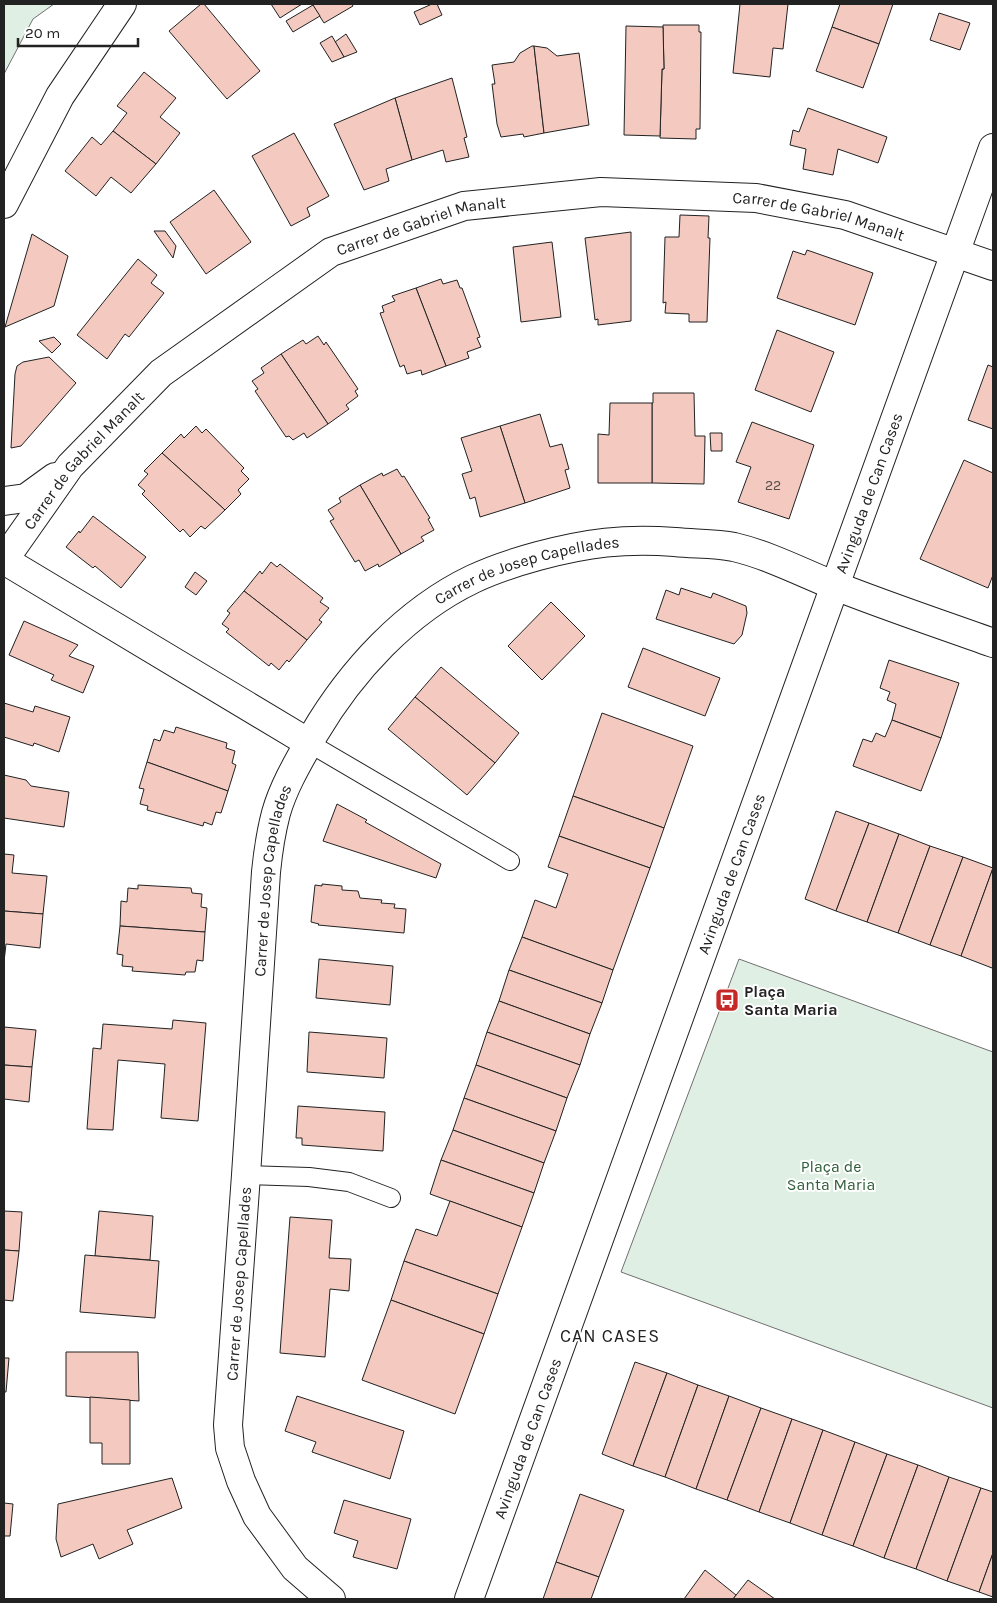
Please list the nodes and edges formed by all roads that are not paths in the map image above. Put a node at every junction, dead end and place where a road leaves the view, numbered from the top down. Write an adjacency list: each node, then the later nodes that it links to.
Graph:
1 (122, 4): 3 (street)
2 (993, 148): 4 (street, Avinguda de Can Cases)
3 (4, 204)
4 (956, 253): 5 (street, Carrer de Gabriel Manalt); 6 (street, Carrer de Gabriel Manalt); 9 (street, Avinguda de Can Cases)
5 (993, 266)
6 (70, 466): 7 (street); 8 (street, Carrer de Gabriel Manalt)
7 (4, 501)
8 (4, 560): 11 (street)
9 (835, 586): 10 (street, Carrer de Josep Capellades); 11 (street, Carrer de Josep Capellades); 16 (street, Avinguda de Can Cases)
10 (993, 643)
11 (309, 743): 12 (lane); 13 (street, Carrer de Josep Capellades)
12 (510, 861)
13 (246, 1175): 14 (lane); 15 (street, Carrer de Josep Capellades)
14 (391, 1198)
15 (331, 1599)
16 (469, 1599)

